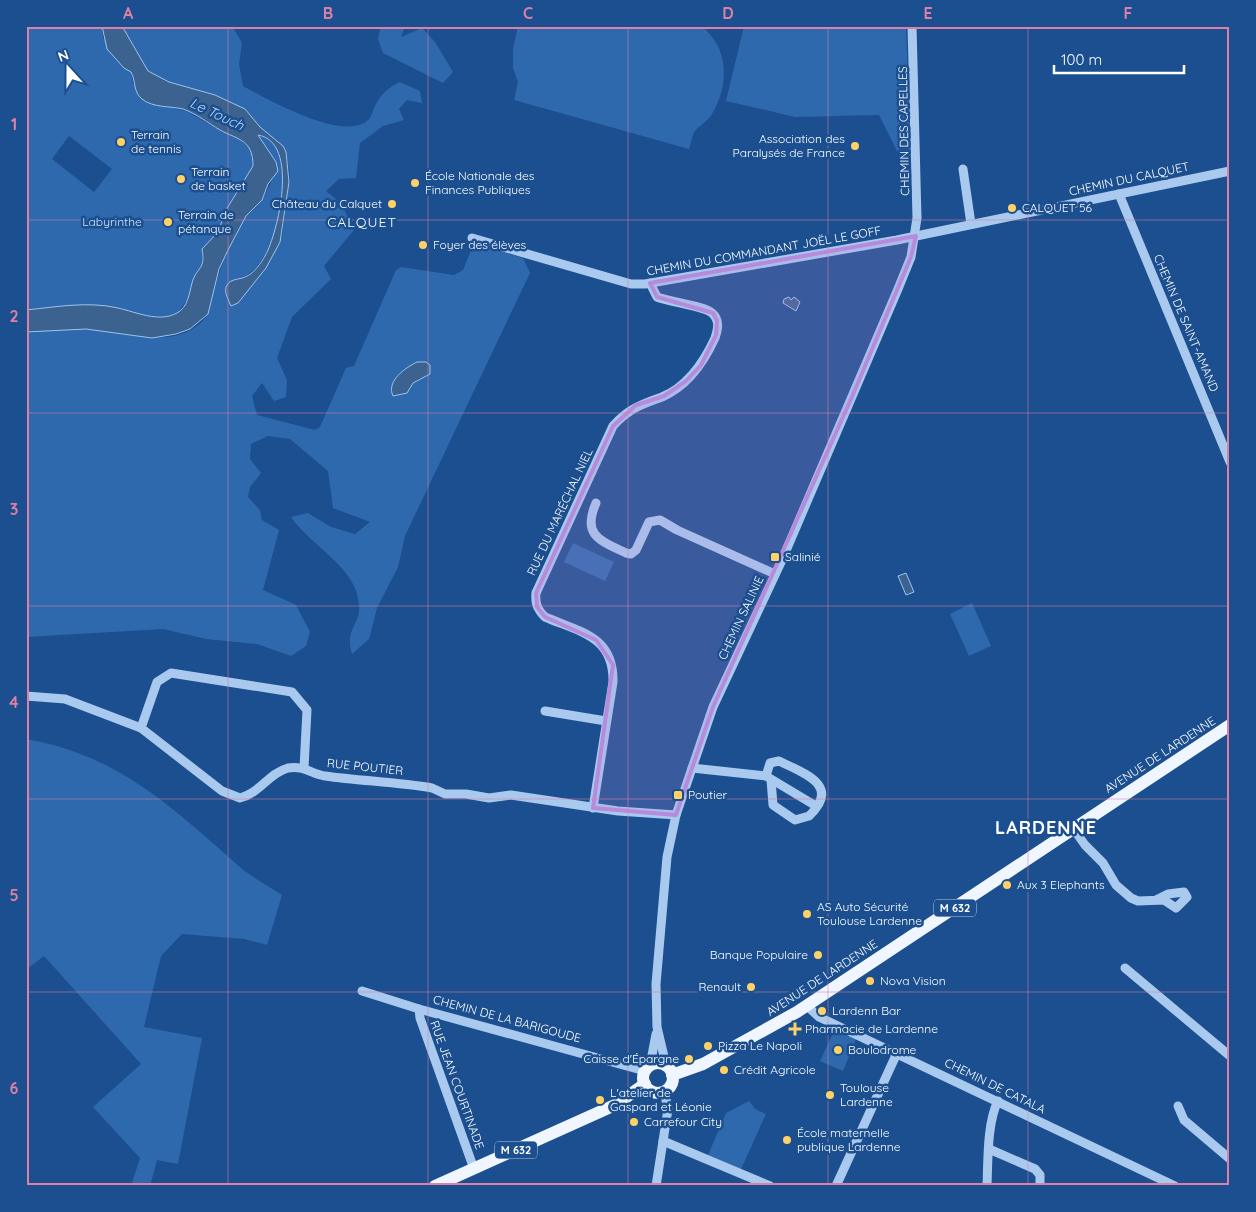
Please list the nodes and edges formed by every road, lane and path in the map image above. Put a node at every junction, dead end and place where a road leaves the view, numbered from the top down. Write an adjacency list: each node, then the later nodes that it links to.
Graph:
1 (912, 26): 6 (street, CHEMIN DES CAPELLES)
2 (963, 169): 5 (street)
3 (1230, 171): 4 (street, CHEMIN DU CALQUET)
4 (1120, 194): 5 (street, CHEMIN DU CALQUET); 9 (street, CHEMIN DE SAINT-AMAND)
5 (971, 224): 6 (street, CHEMIN DU CALQUET)
6 (916, 236): 8 (street, CHEMIN DU COMMANDANT JOËL LE GOFF); 11 (street, CHEMIN SALINIE)
7 (472, 238): 8 (street, CHEMIN DU COMMANDANT JOËL LE GOFF)
8 (650, 283): 14 (street, RUE DU MARÉCHAL NIEL)
9 (1230, 462)
10 (596, 503): 11 (street)
11 (775, 574): 18 (street, CHEMIN SALINIE)
12 (26, 696): 16 (street, RUE POUTIER)
13 (545, 711): 14 (street)
14 (606, 721): 21 (street, RUE DU MARÉCHAL NIEL)
15 (1230, 725): 23 (main road, AVENUE DE LARDENNE / M 632)
16 (141, 728): 17 (street, RUE POUTIER); 17 (street)
17 (304, 768): 21 (street, RUE POUTIER)
18 (692, 768): 19 (street); 22 (street, CHEMIN SALINIE)
19 (769, 778): 20 (street); 20 (street); 20 (street)
20 (816, 806)
21 (593, 808): 22 (street, RUE POUTIER)
22 (676, 815): 29 (street, CHEMIN SALINIE)
23 (1073, 828): 24 (street); 27 (main road, AVENUE DE LARDENNE / M 632)
24 (1156, 900)
25 (1125, 968): 31 (street)
26 (362, 990): 28 (street, CHEMIN DE LA BARIGOUDE)
27 (807, 1006): 30 (street, CHEMIN DE CATALA); 33 (main road, AVENUE DE LARDENNE / M 632)
28 (419, 1009): 32 (street, CHEMIN DE LA BARIGOUDE); 41 (street, RUE JEAN COURTINADE)
29 (657, 1026): 32 (street, CHEMIN SALINIE); 33 (street, CHEMIN SALINIE)
30 (897, 1053): 36 (street, CHEMIN DE CATALA); 45 (street)
31 (1230, 1056)
32 (647, 1068): 33 (main road); 34 (main road)
33 (669, 1070): 35 (main road)
34 (645, 1084): 35 (main road); 41 (main road, M 632)
35 (664, 1091): 38 (street)
36 (998, 1101): 39 (street); 48 (street, CHEMIN DE CATALA)
37 (1178, 1106): 40 (street)
38 (663, 1141): 43 (street); 44 (street)
39 (989, 1149): 46 (street); 47 (street)
40 (1230, 1159)
41 (474, 1169): 42 (main road, M 632)
42 (435, 1186)
43 (656, 1186)
44 (770, 1186)
45 (836, 1186)
46 (987, 1186)
47 (1040, 1186)
48 (1175, 1186)

